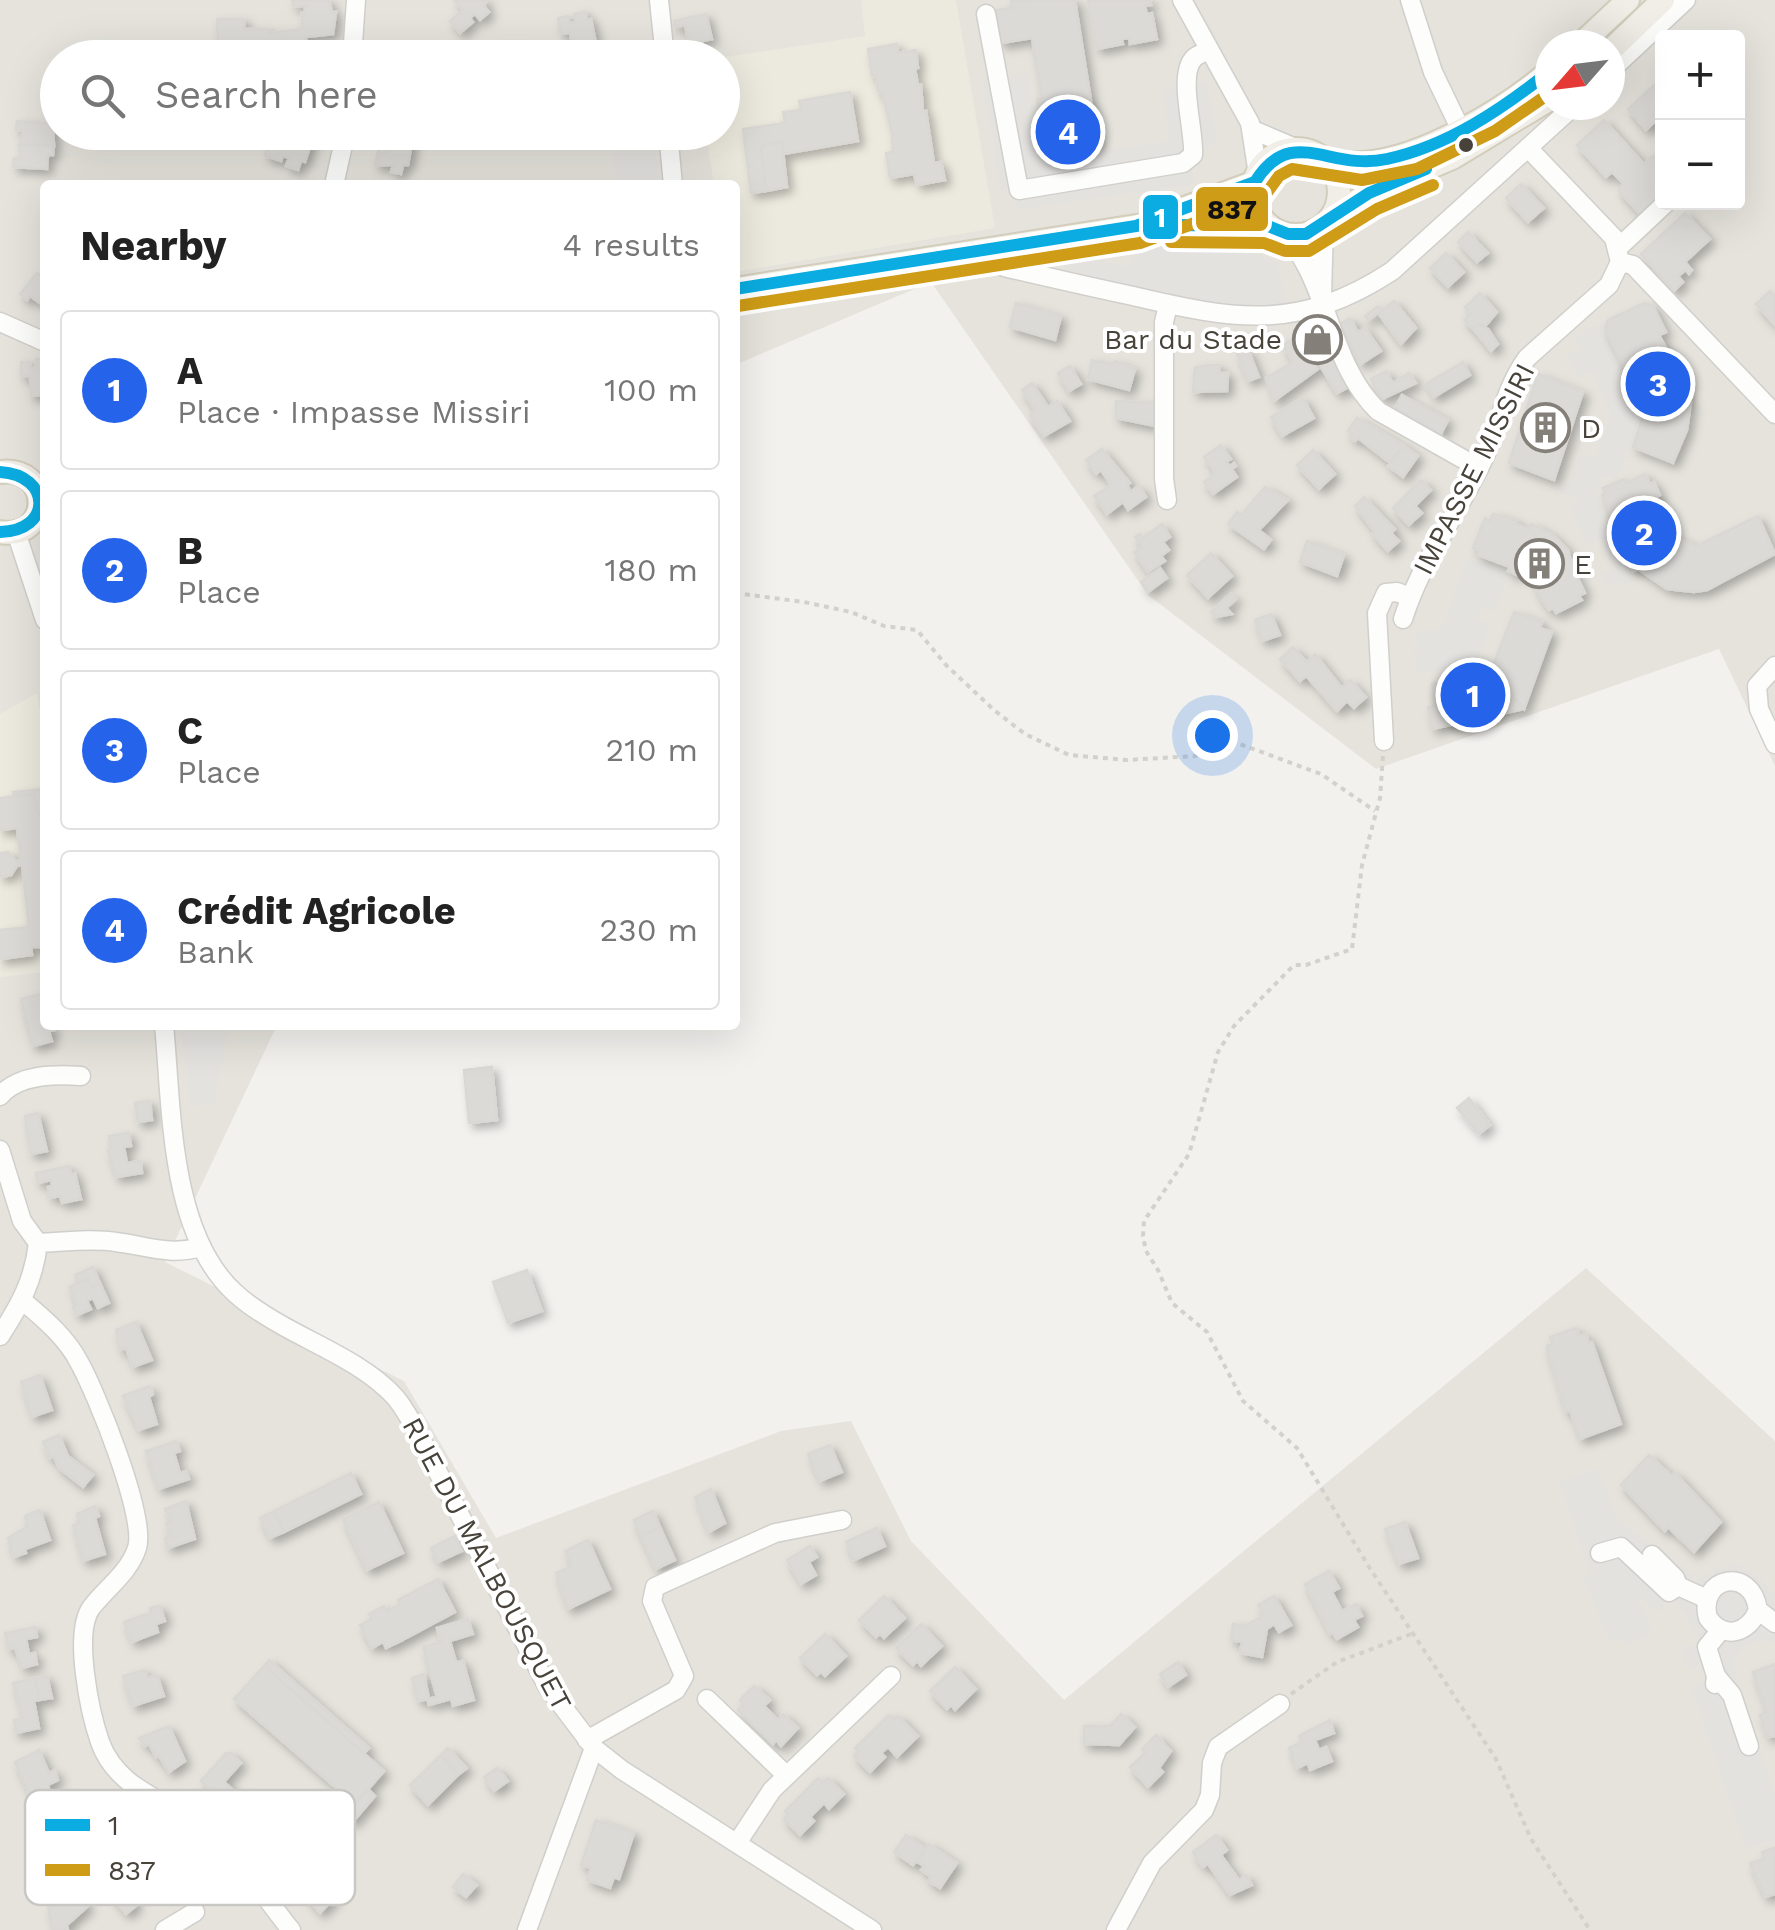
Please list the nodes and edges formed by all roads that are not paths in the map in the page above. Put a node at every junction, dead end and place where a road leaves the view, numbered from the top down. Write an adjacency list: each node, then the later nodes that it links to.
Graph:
1 (356, 0): 13 (street)
2 (659, 0): 14 (street)
3 (1182, 0): 15 (street)
4 (1410, 0): 21 (street)
5 (1628, 0): 9 (main road)
6 (1664, 0): 11 (main road)
7 (1686, 0): 10 (street)
8 (986, 14): 15 (street)
9 (1596, 30)
10 (1663, 30)
11 (1625, 37)
12 (1655, 37): 16 (street)
13 (353, 40)
14 (663, 40)
15 (1208, 50): 20 (street)
16 (1625, 60)
17 (1535, 82): 21 (main road)
18 (1535, 108): 26 (main road)
19 (1559, 120): 22 (street)
20 (1252, 130): 25 (street); 28 (street)
21 (1458, 131): 26 (street); 27 (main road)
22 (1530, 148): 35 (street); 39 (street)
23 (342, 150): 29 (street)
24 (670, 150): 30 (street)
25 (1300, 150): 27 (main road); 28 (main road)
26 (1452, 158): 32 (main road)
27 (1324, 160): 32 (main road)
28 (1257, 178): 33 (main road); 34 (main road)
29 (335, 180)
30 (673, 180)
31 (1660, 210): 35 (street, IMPASSE MISSIRI)
32 (1328, 221): 34 (main road); 39 (street)
33 (1136, 226): 34 (main road); 37 (main road)
34 (1278, 230): 39 (street)
35 (1620, 255): 42 (street); 43 (street, IMPASSE MISSIRI)
36 (1004, 267): 38 (street)
37 (740, 288)
38 (1168, 305): 39 (street); 46 (street)
39 (1322, 305): 43 (street)
40 (0, 322): 41 (street)
41 (40, 340)
42 (1775, 414)
43 (1479, 468): 48 (street, IMPASSE MISSIRI)
44 (0, 472): 45 (main road)
45 (40, 483): 47 (main road)
46 (1167, 500)
47 (8, 532): 49 (street)
48 (1410, 597): 50 (street, IMPASSE MISSIRI); 52 (street)
49 (40, 608)
50 (1403, 619)
51 (1775, 666): 53 (street)
52 (1384, 741)
53 (1775, 744)
54 (165, 1030): 59 (street, RUE DU MALBOUSQUET)
55 (81, 1076): 56 (street)
56 (0, 1096)
57 (0, 1150): 58 (street)
58 (38, 1244): 59 (street); 60 (street)
59 (201, 1247): 73 (street, RUE DU MALBOUSQUET)
60 (22, 1301): 61 (street); 76 (street)
61 (0, 1336)
62 (842, 1520): 73 (street)
63 (1600, 1552): 65 (street)
64 (1652, 1556): 65 (street)
65 (1678, 1586): 66 (street)
66 (1706, 1599): 67 (street); 69 (street)
67 (1758, 1610): 68 (street); 69 (street)
68 (1775, 1623)
69 (1722, 1630): 74 (street)
70 (891, 1676): 75 (street)
71 (707, 1699): 75 (street)
72 (1280, 1704): 84 (street)
73 (590, 1744): 77 (street, RUE DU MALBOUSQUET); 82 (street)
74 (1749, 1746)
75 (786, 1775): 77 (street)
76 (139, 1790)
77 (737, 1844): 83 (street, RUE DU MALBOUSQUET)
78 (271, 1905): 81 (street)
79 (195, 1912): 80 (street)
80 (165, 1930)
81 (291, 1930)
82 (528, 1930)
83 (872, 1930)
84 (1116, 1930)

